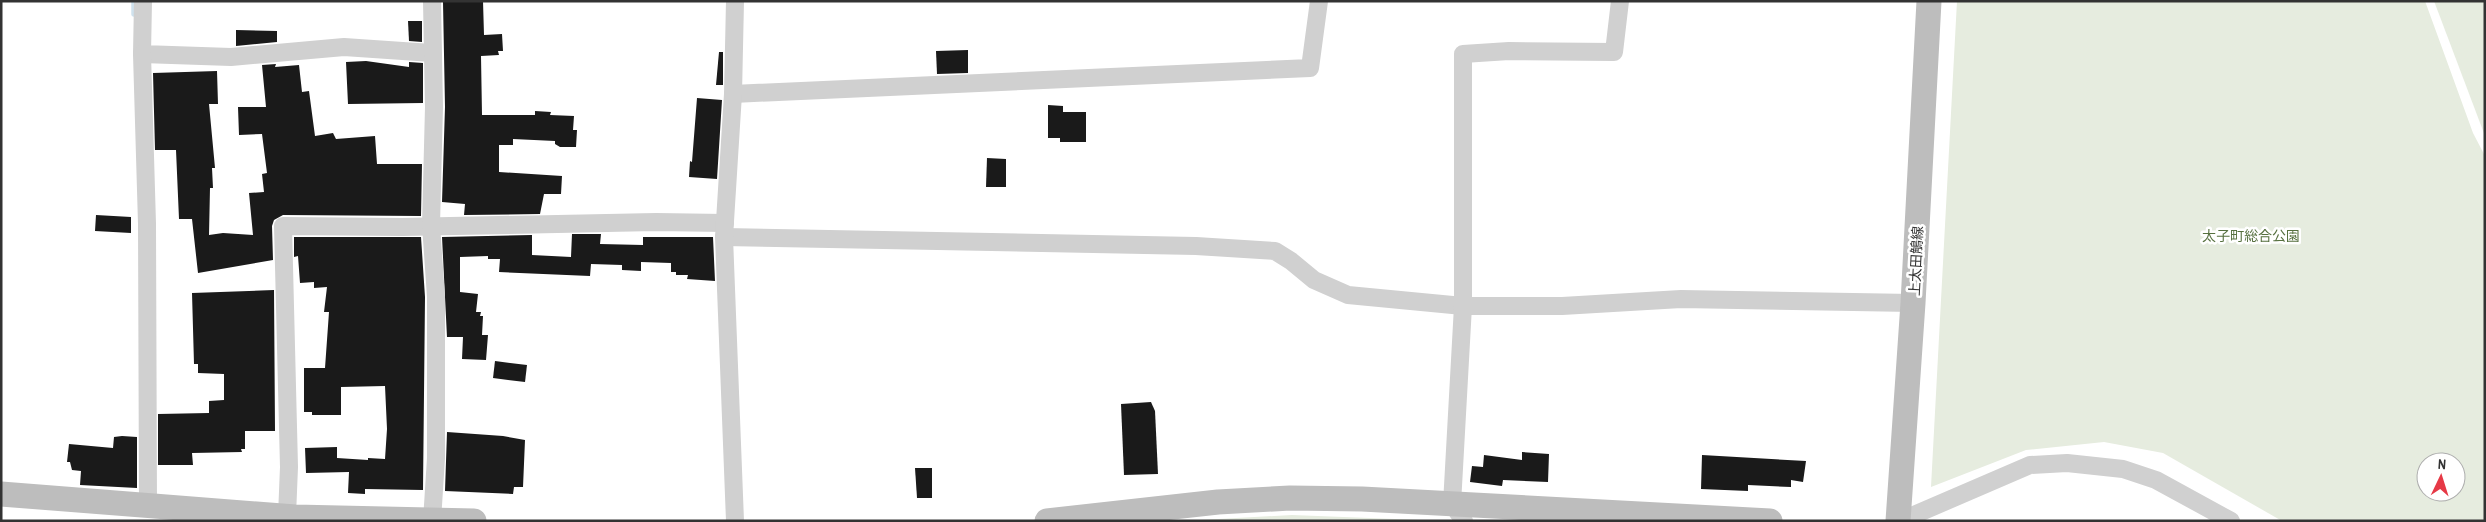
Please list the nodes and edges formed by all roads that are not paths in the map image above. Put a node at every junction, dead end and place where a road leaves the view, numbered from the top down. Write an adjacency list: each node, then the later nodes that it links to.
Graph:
1 (143, 1): 8 (street)
2 (432, 1): 7 (street)
3 (735, 1): 9 (street)
4 (1319, 1): 9 (street)
5 (1620, 1): 13 (street)
6 (1929, 1): 12 (street, 上太田鵤線)
7 (432, 53): 8 (street); 10 (street)
8 (142, 54): 15 (street)
9 (733, 94): 11 (street)
10 (431, 225): 11 (street); 17 (street); 19 (street)
11 (725, 230): 13 (street); 21 (street)
12 (1913, 303): 13 (street); 24 (street, 上太田鵤線)
13 (1463, 306): 16 (street)
14 (1, 494): 15 (street)
15 (148, 507): 17 (street)
16 (1458, 512): 18 (street); 23 (street)
17 (292, 518): 19 (street)
18 (1091, 518): 22 (street)
19 (432, 520): 20 (street)
20 (474, 521)
21 (735, 521)
22 (1048, 521)
23 (1770, 521)
24 (1899, 521): 25 (street)
25 (2231, 521)

